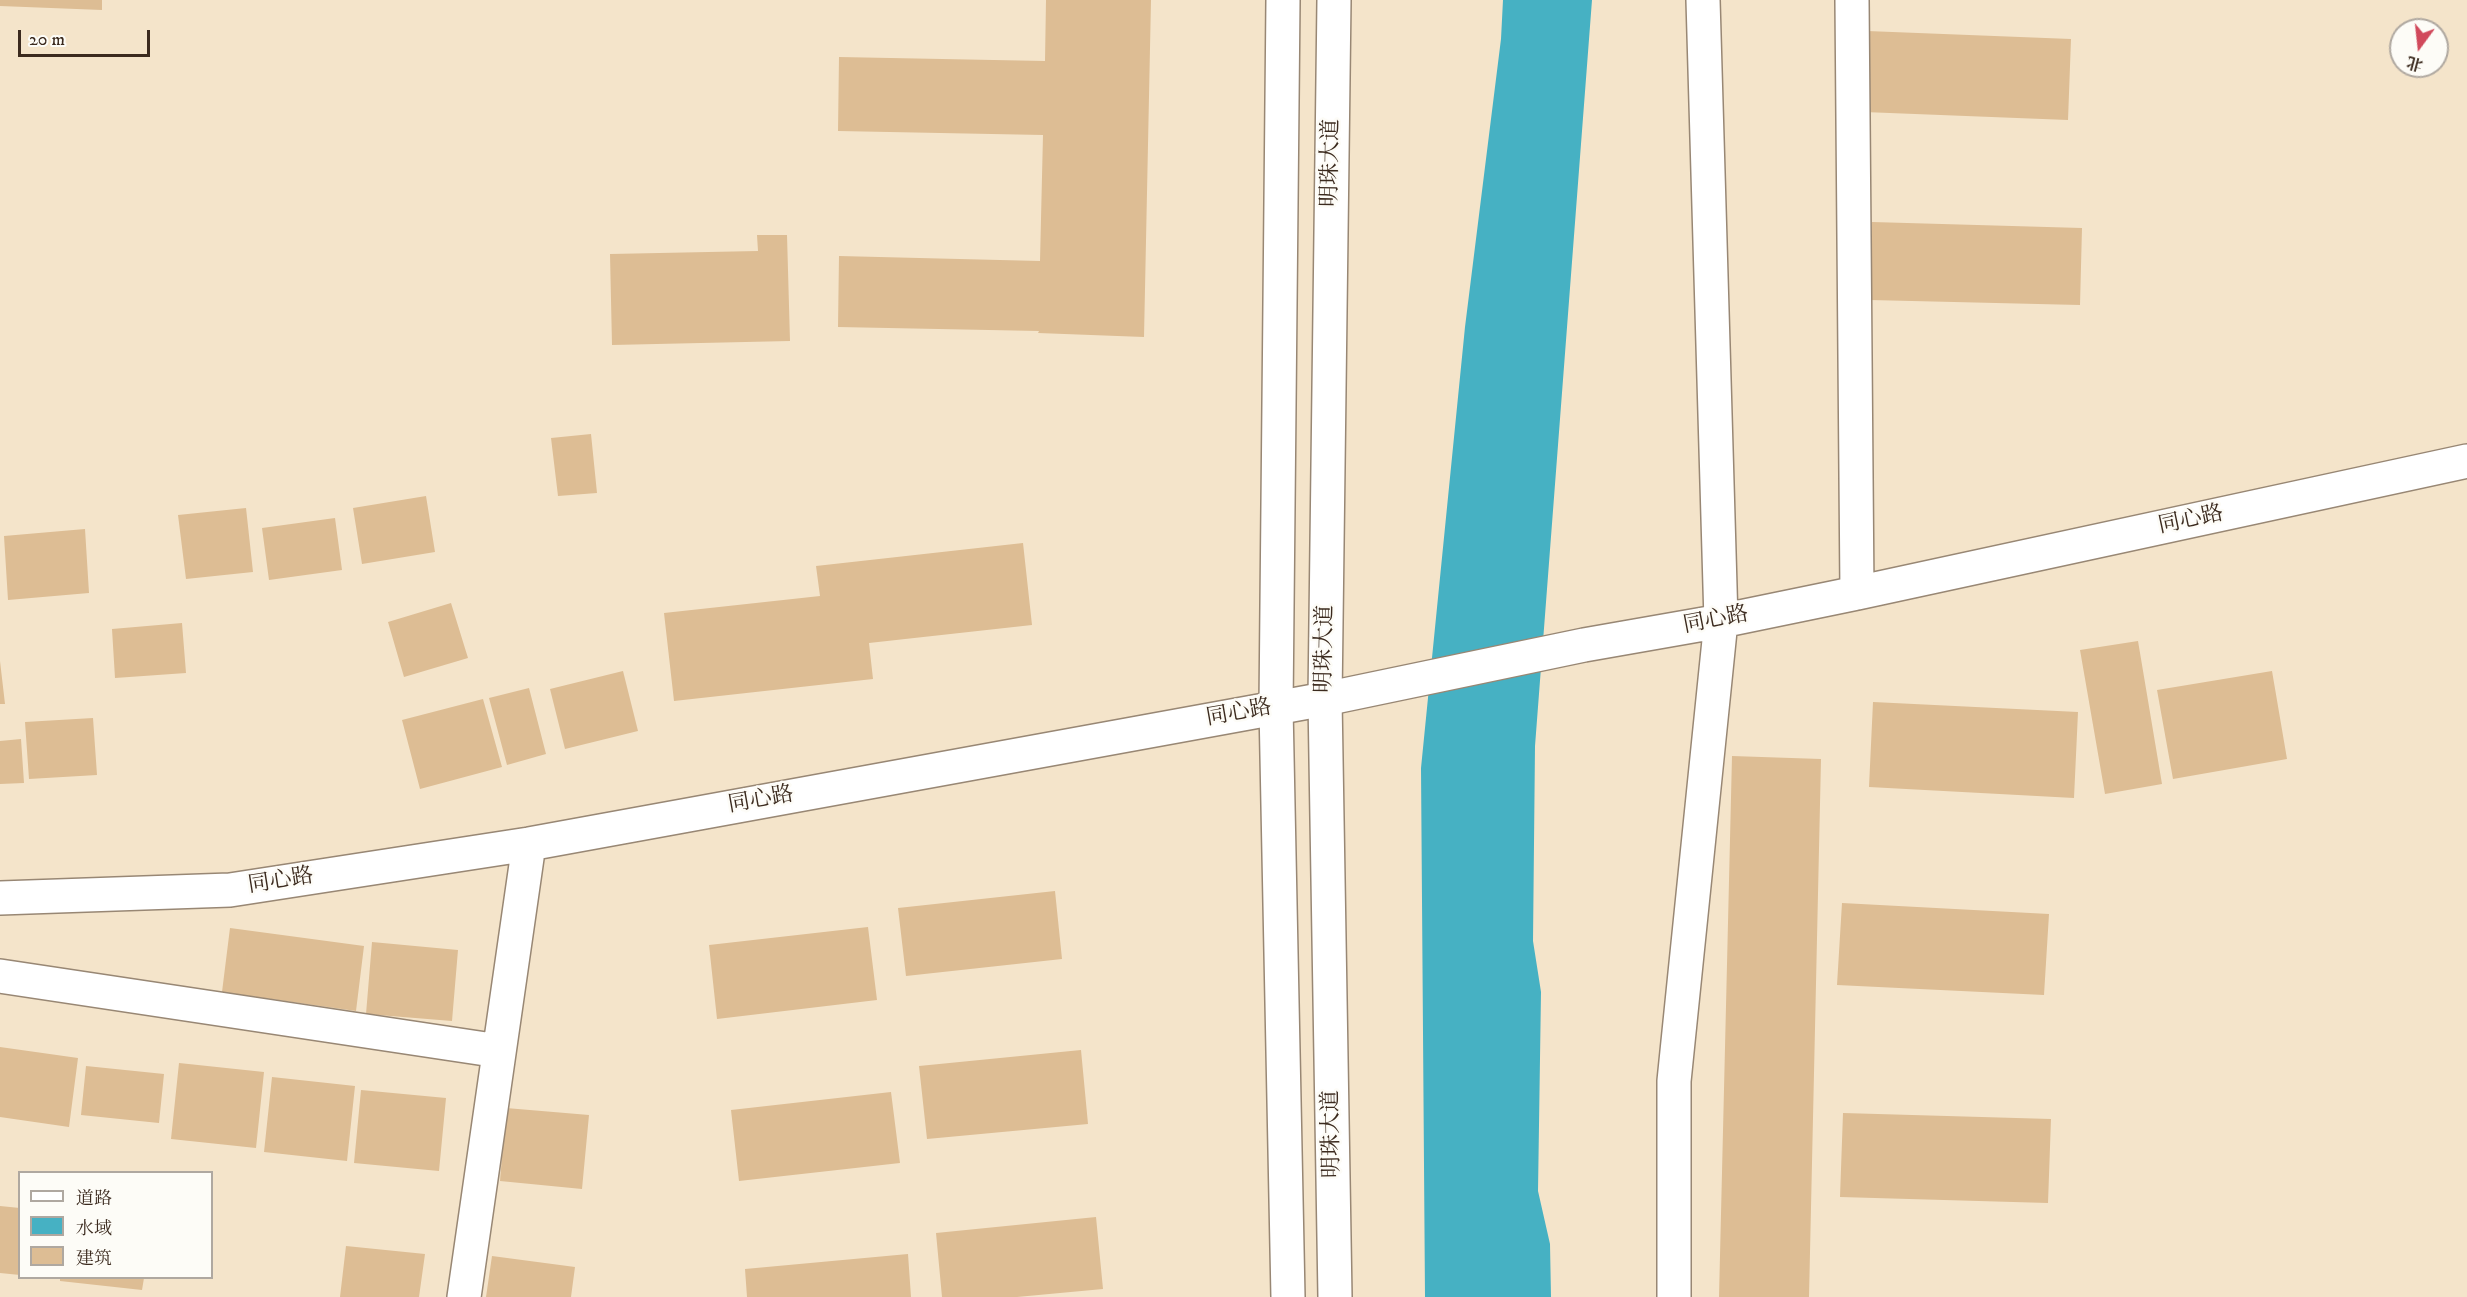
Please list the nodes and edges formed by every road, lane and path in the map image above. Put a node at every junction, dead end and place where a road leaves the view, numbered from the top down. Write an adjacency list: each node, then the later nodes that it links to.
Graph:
1 (1284, 0): 9 (street)
2 (1334, 0): 8 (street, 明珠大道)
3 (1703, 0): 7 (street)
4 (1852, 0): 6 (street)
5 (2467, 461): 6 (street, 同心路)
6 (1857, 593): 7 (street, 同心路)
7 (1721, 621): 8 (street, 同心路); 17 (street)
8 (1325, 699): 9 (street, 同心路); 16 (street, 明珠大道)
9 (1276, 707): 10 (street, 同心路); 15 (street)
10 (529, 844): 11 (street, 同心路); 13 (street)
11 (0, 898)
12 (0, 976): 13 (street)
13 (499, 1050): 14 (street)
14 (464, 1297)
15 (1288, 1297)
16 (1335, 1297)
17 (1674, 1297)

